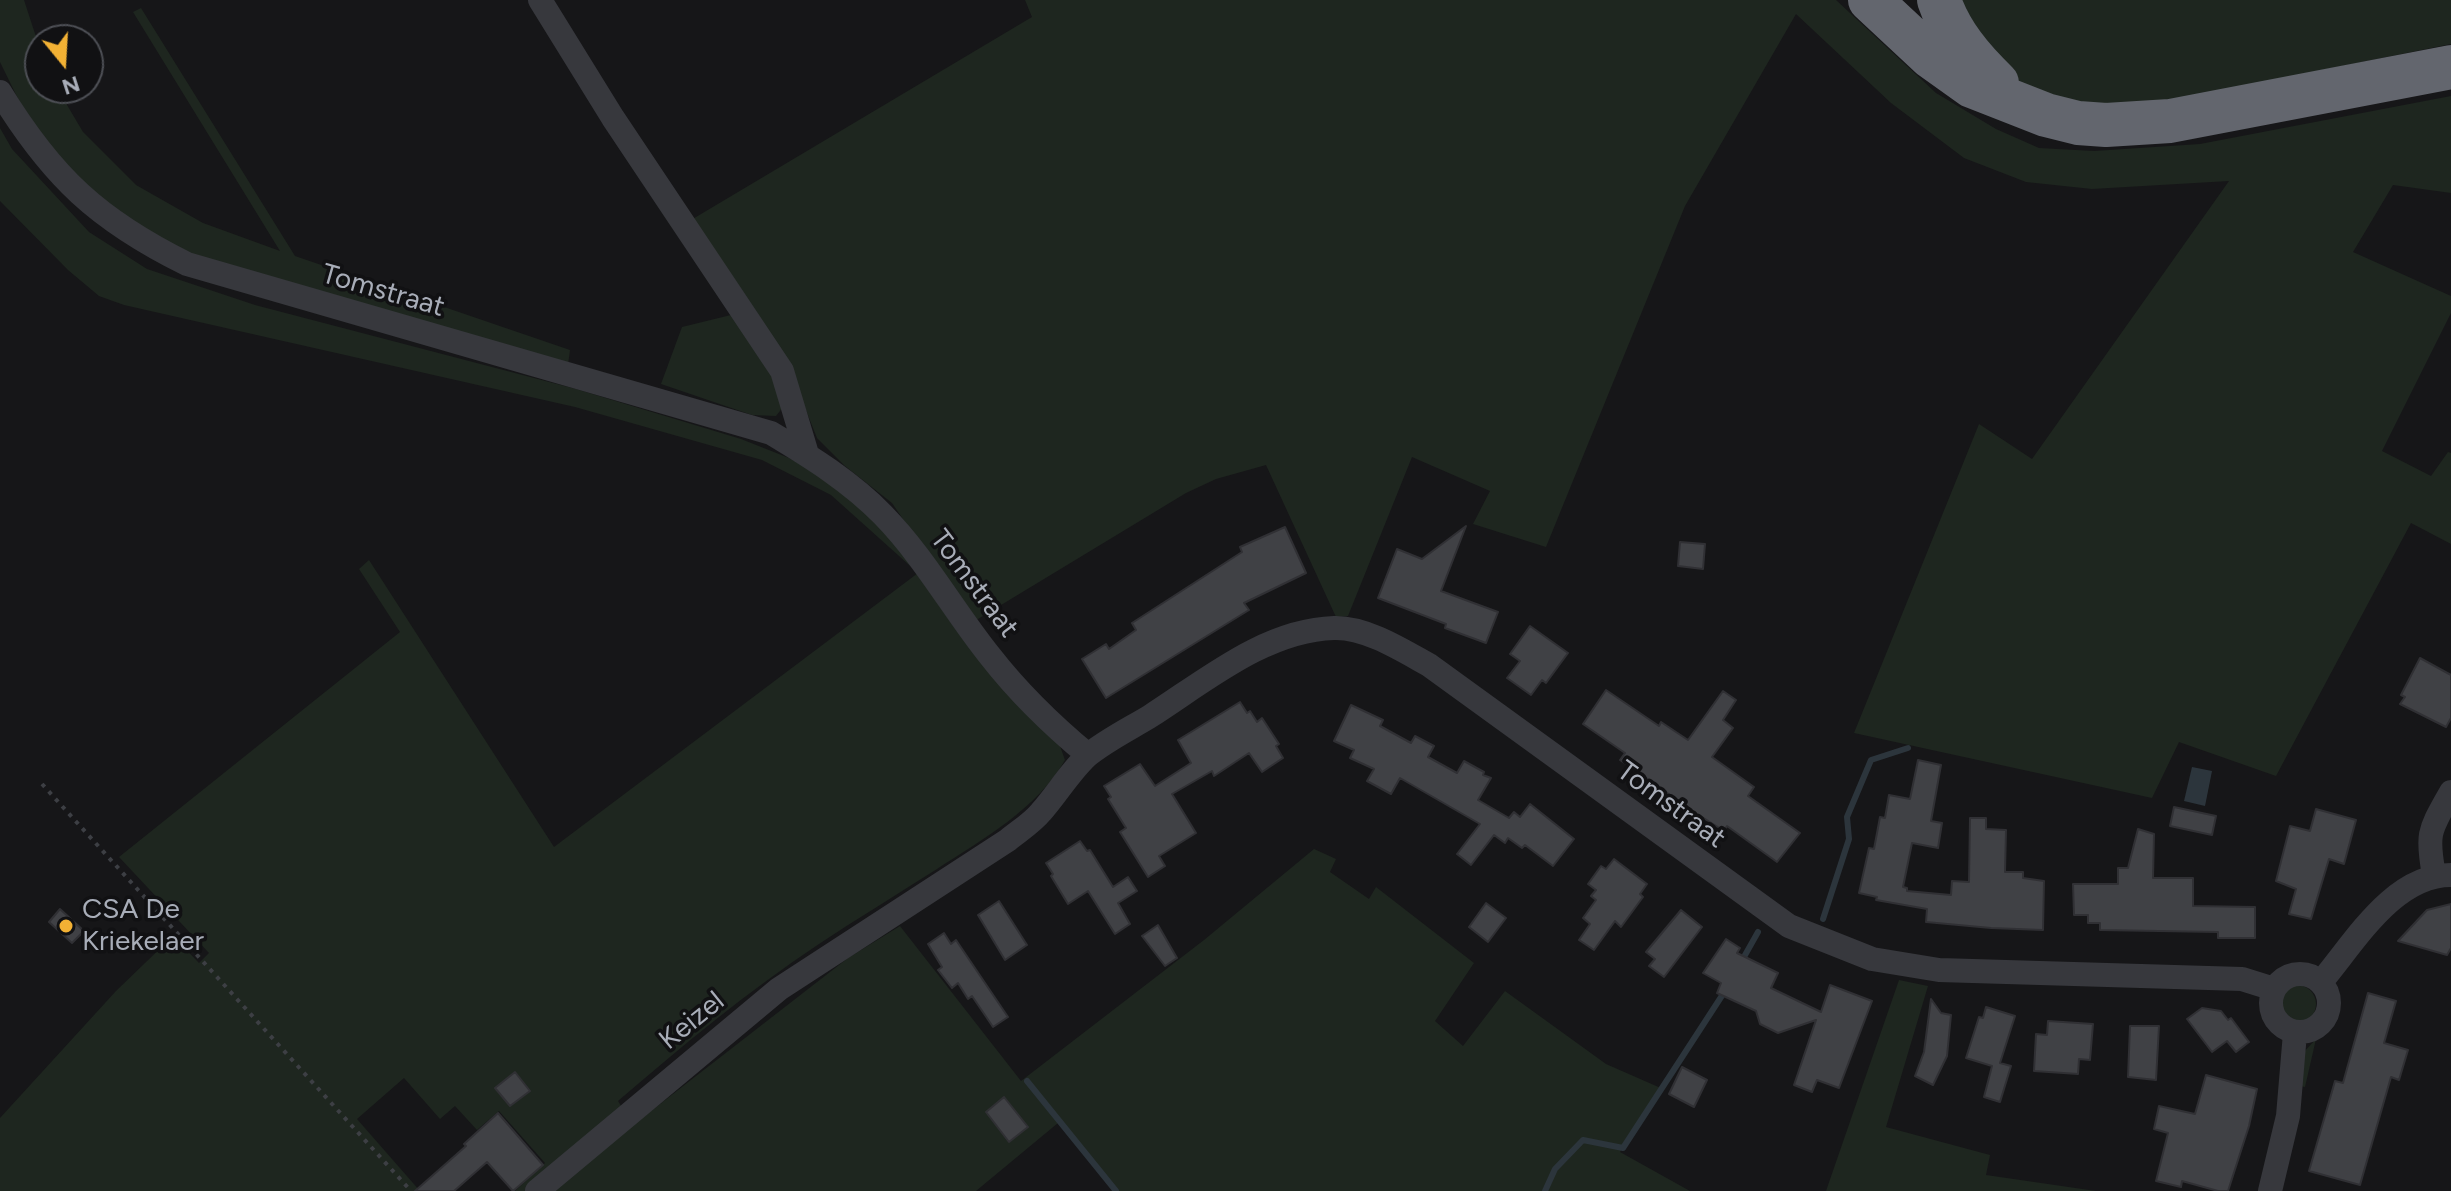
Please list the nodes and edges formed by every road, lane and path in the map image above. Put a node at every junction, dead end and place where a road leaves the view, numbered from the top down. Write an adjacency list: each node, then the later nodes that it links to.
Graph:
1 (540, 0): 7 (street)
2 (1870, 0): 6 (highway)
3 (1939, 0): 6 (highway)
4 (2451, 67): 6 (highway)
5 (0, 92): 7 (street, Tomstraat)
6 (2022, 106)
7 (807, 454): 8 (street, Tomstraat)
8 (1088, 755): 12 (street, Tomstraat); 14 (street, Tomstraat)
9 (42, 784): 16 (path)
10 (2451, 792): 11 (street)
11 (2443, 875): 13 (street)
12 (898, 912): 17 (street, Keizel)
13 (2321, 982): 14 (street); 15 (street)
14 (2274, 989): 15 (street)
15 (2295, 1033): 18 (street)
16 (411, 1191)
17 (537, 1191)
18 (2270, 1191)

